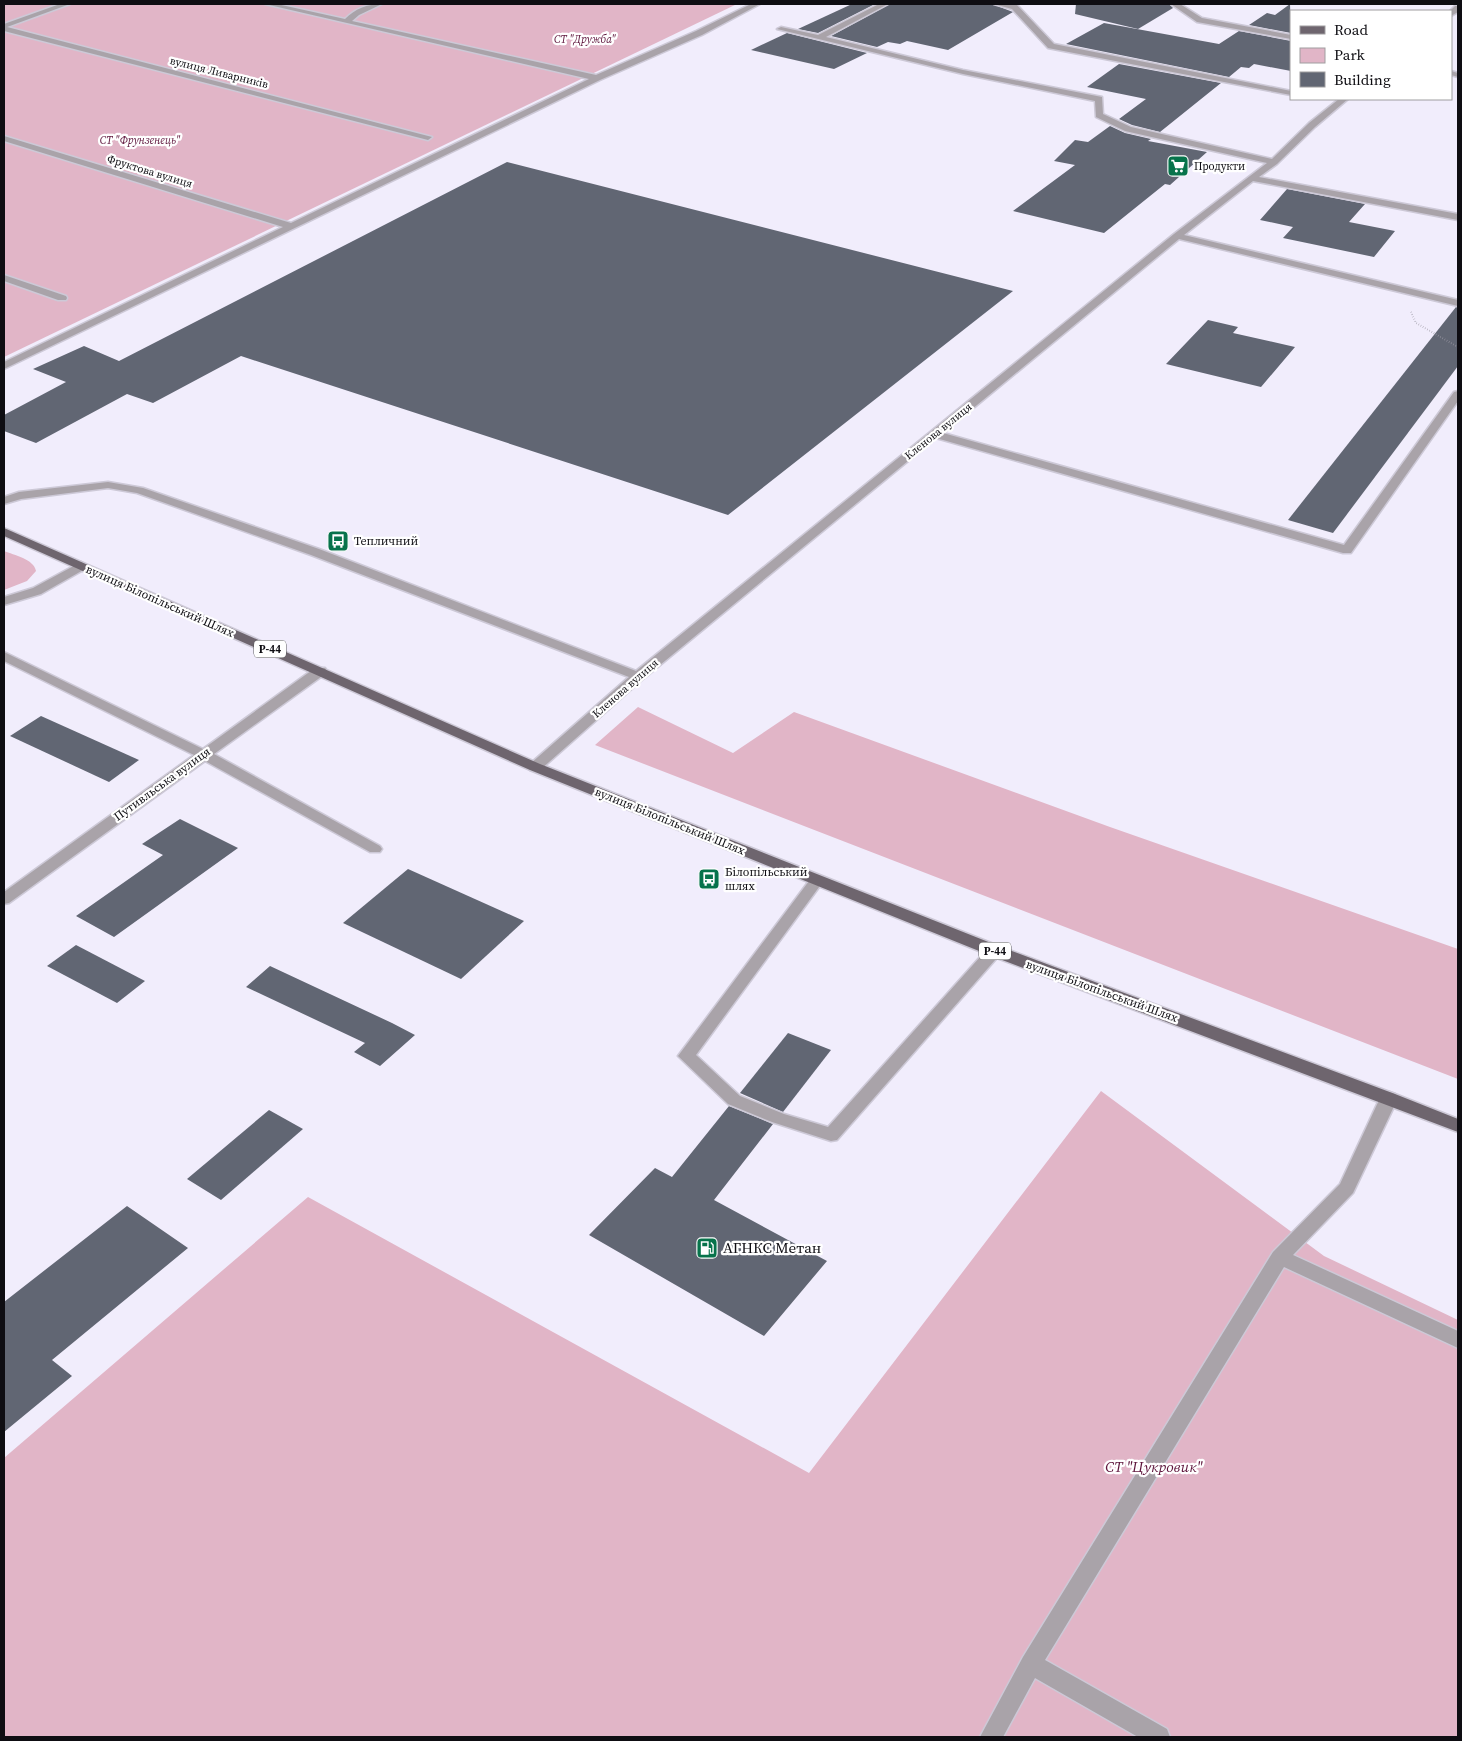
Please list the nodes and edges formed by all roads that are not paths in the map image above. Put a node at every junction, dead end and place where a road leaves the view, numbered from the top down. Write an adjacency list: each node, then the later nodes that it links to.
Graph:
1 (66, 4): 9 (street)
2 (269, 4): 8 (street)
3 (378, 4): 8 (street)
4 (756, 4): 13 (street)
5 (884, 4): 12 (street)
6 (998, 4): 14 (street)
7 (1175, 4): 11 (street)
8 (347, 22): 13 (street)
9 (4, 27): 16 (street, вулиця Ливарників)
10 (781, 29): 12 (street)
11 (1290, 36)
12 (819, 38): 18 (street)
13 (596, 78): 21 (street)
14 (1290, 93)
15 (1338, 100): 18 (street, Кленова вулиця)
16 (428, 137)
17 (4, 138): 21 (street, Фруктова вулиця)
18 (1274, 162): 19 (street, Кленова вулиця)
19 (1251, 178): 20 (street); 22 (street, Кленова вулиця)
20 (1458, 217)
21 (290, 226): 26 (street)
22 (1177, 236): 25 (street); 28 (street, Кленова вулиця)
23 (4, 278): 24 (street)
24 (62, 298)
25 (1458, 303)
26 (4, 366)
27 (1458, 394): 28 (street)
28 (934, 434): 35 (street, Кленова вулиця)
29 (4, 501): 35 (street)
30 (4, 532): 31 (main road, вулиця Білопільський Шлях / Р-44)
31 (81, 566): 32 (street); 34 (main road, вулиця Білопільський Шлях / Р-44)
32 (4, 601)
33 (4, 656): 36 (street)
34 (320, 671): 36 (street, Путивльська вулиця); 37 (main road, вулиця Білопільський Шлях / Р-44)
35 (638, 676): 37 (street, Кленова вулиця)
36 (203, 754): 38 (street); 40 (street, Путивльська вулиця)
37 (535, 767): 39 (main road, вулиця Білопільський Шлях / Р-44)
38 (375, 849)
39 (817, 880): 41 (main road, вулиця Білопільський Шлях / Р-44); 41 (street)
40 (4, 900)
41 (995, 951): 42 (main road, вулиця Білопільський Шлях / Р-44)
42 (1389, 1098): 43 (main road, вулиця Білопільський Шлях / Р-44); 44 (street)
43 (1458, 1126)
44 (1280, 1257): 45 (street); 46 (street)
45 (1458, 1340)
46 (1031, 1664): 47 (street); 48 (street)
47 (991, 1737)
48 (1159, 1737)

